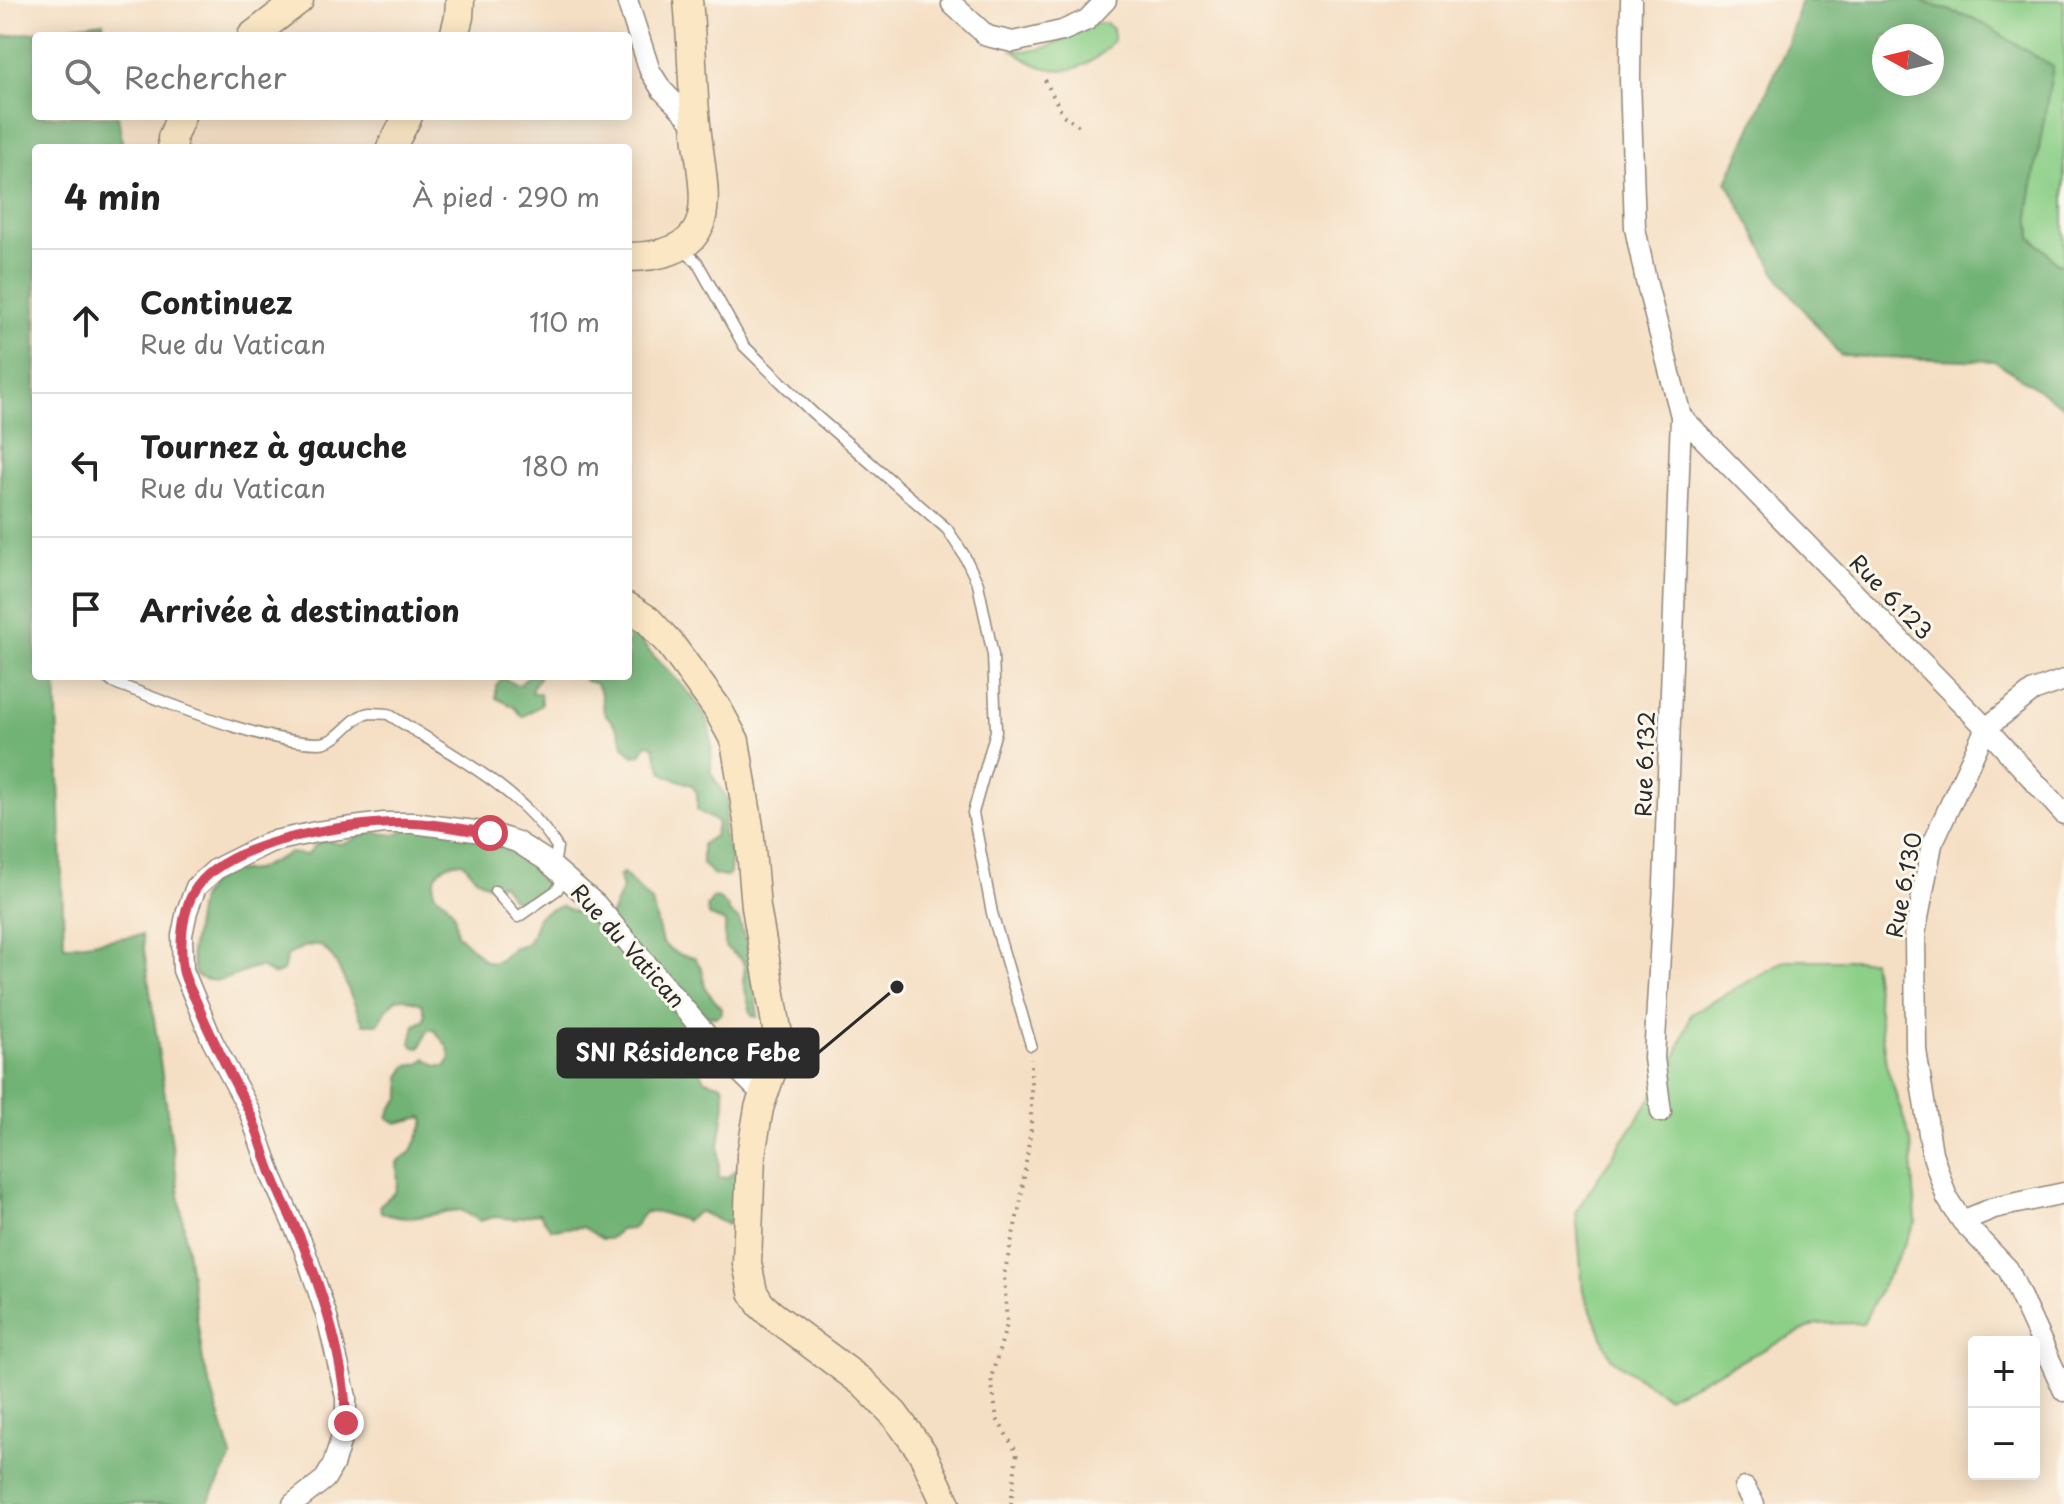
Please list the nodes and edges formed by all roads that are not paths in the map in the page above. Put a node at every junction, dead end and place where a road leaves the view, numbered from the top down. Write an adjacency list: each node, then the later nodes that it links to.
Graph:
1 (299, 0): 8 (street)
2 (460, 0): 9 (street)
3 (627, 0): 11 (street)
4 (688, 0): 11 (street)
5 (1106, 0): 7 (street)
6 (1631, 0): 15 (street)
7 (952, 4)
8 (257, 32)
9 (455, 32)
10 (406, 120): 12 (street)
11 (696, 125): 13 (street)
12 (393, 144)
13 (681, 248): 14 (street); 23 (lane)
14 (632, 257)
15 (1681, 416): 19 (street, Rue 6.123); 25 (street, Rue 6.132)
16 (632, 610): 24 (street)
17 (110, 680): 21 (lane)
18 (2064, 680): 19 (street, Rue 6.130)
19 (1986, 728): 20 (street, Rue 6.123); 27 (street, Rue 6.130)
20 (2064, 814)
21 (559, 871): 22 (lane); 24 (street, Rue du Vatican); 29 (street, Rue du Vatican)
22 (495, 891)
23 (1031, 1045)
24 (765, 1094): 30 (street)
25 (1661, 1112)
26 (2064, 1193): 27 (street)
27 (1962, 1221): 28 (street, Rue 6.130)
28 (2064, 1391)
29 (293, 1504)
30 (946, 1504)

